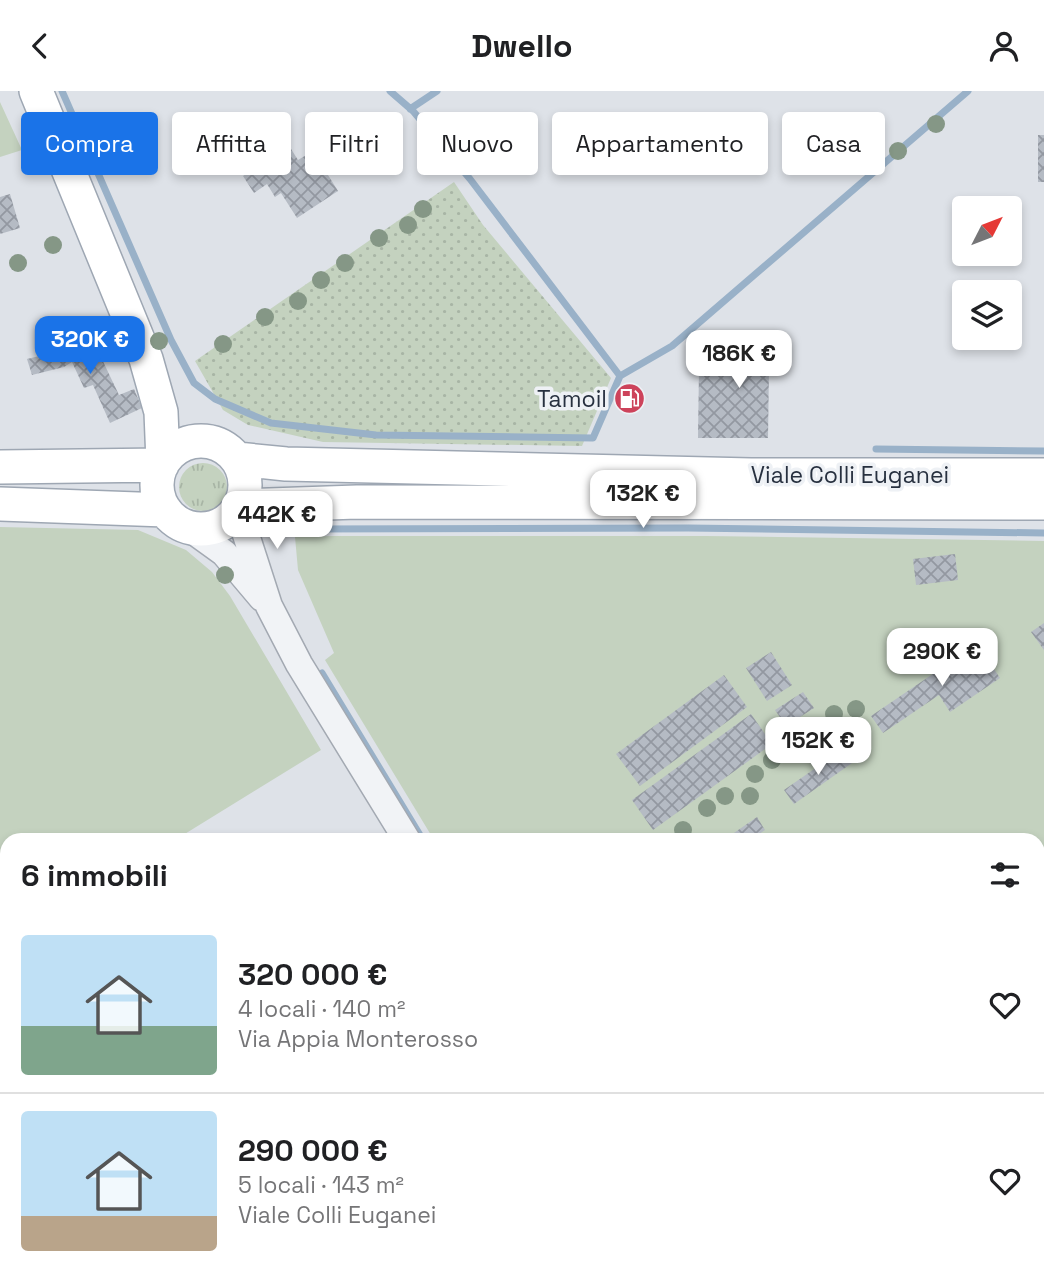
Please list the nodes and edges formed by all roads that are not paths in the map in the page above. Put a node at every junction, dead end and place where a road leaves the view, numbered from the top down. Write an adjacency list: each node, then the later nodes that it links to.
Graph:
1 (36, 91): 2 (main road)
2 (146, 359): 3 (main road, Viale Colli Euganei); 5 (main road)
3 (206, 441): 4 (main road, Viale Colli Euganei); 5 (main road)
4 (237, 459): 7 (main road, Viale Colli Euganei); 10 (main road)
5 (163, 463): 6 (main road); 11 (main road)
6 (0, 467)
7 (1044, 475)
8 (1044, 503): 10 (main road, Viale Colli Euganei)
9 (0, 504): 11 (main road)
10 (239, 508): 11 (main road); 12 (street)
11 (176, 519): 12 (street)
12 (269, 606): 13 (street)
13 (403, 833)

